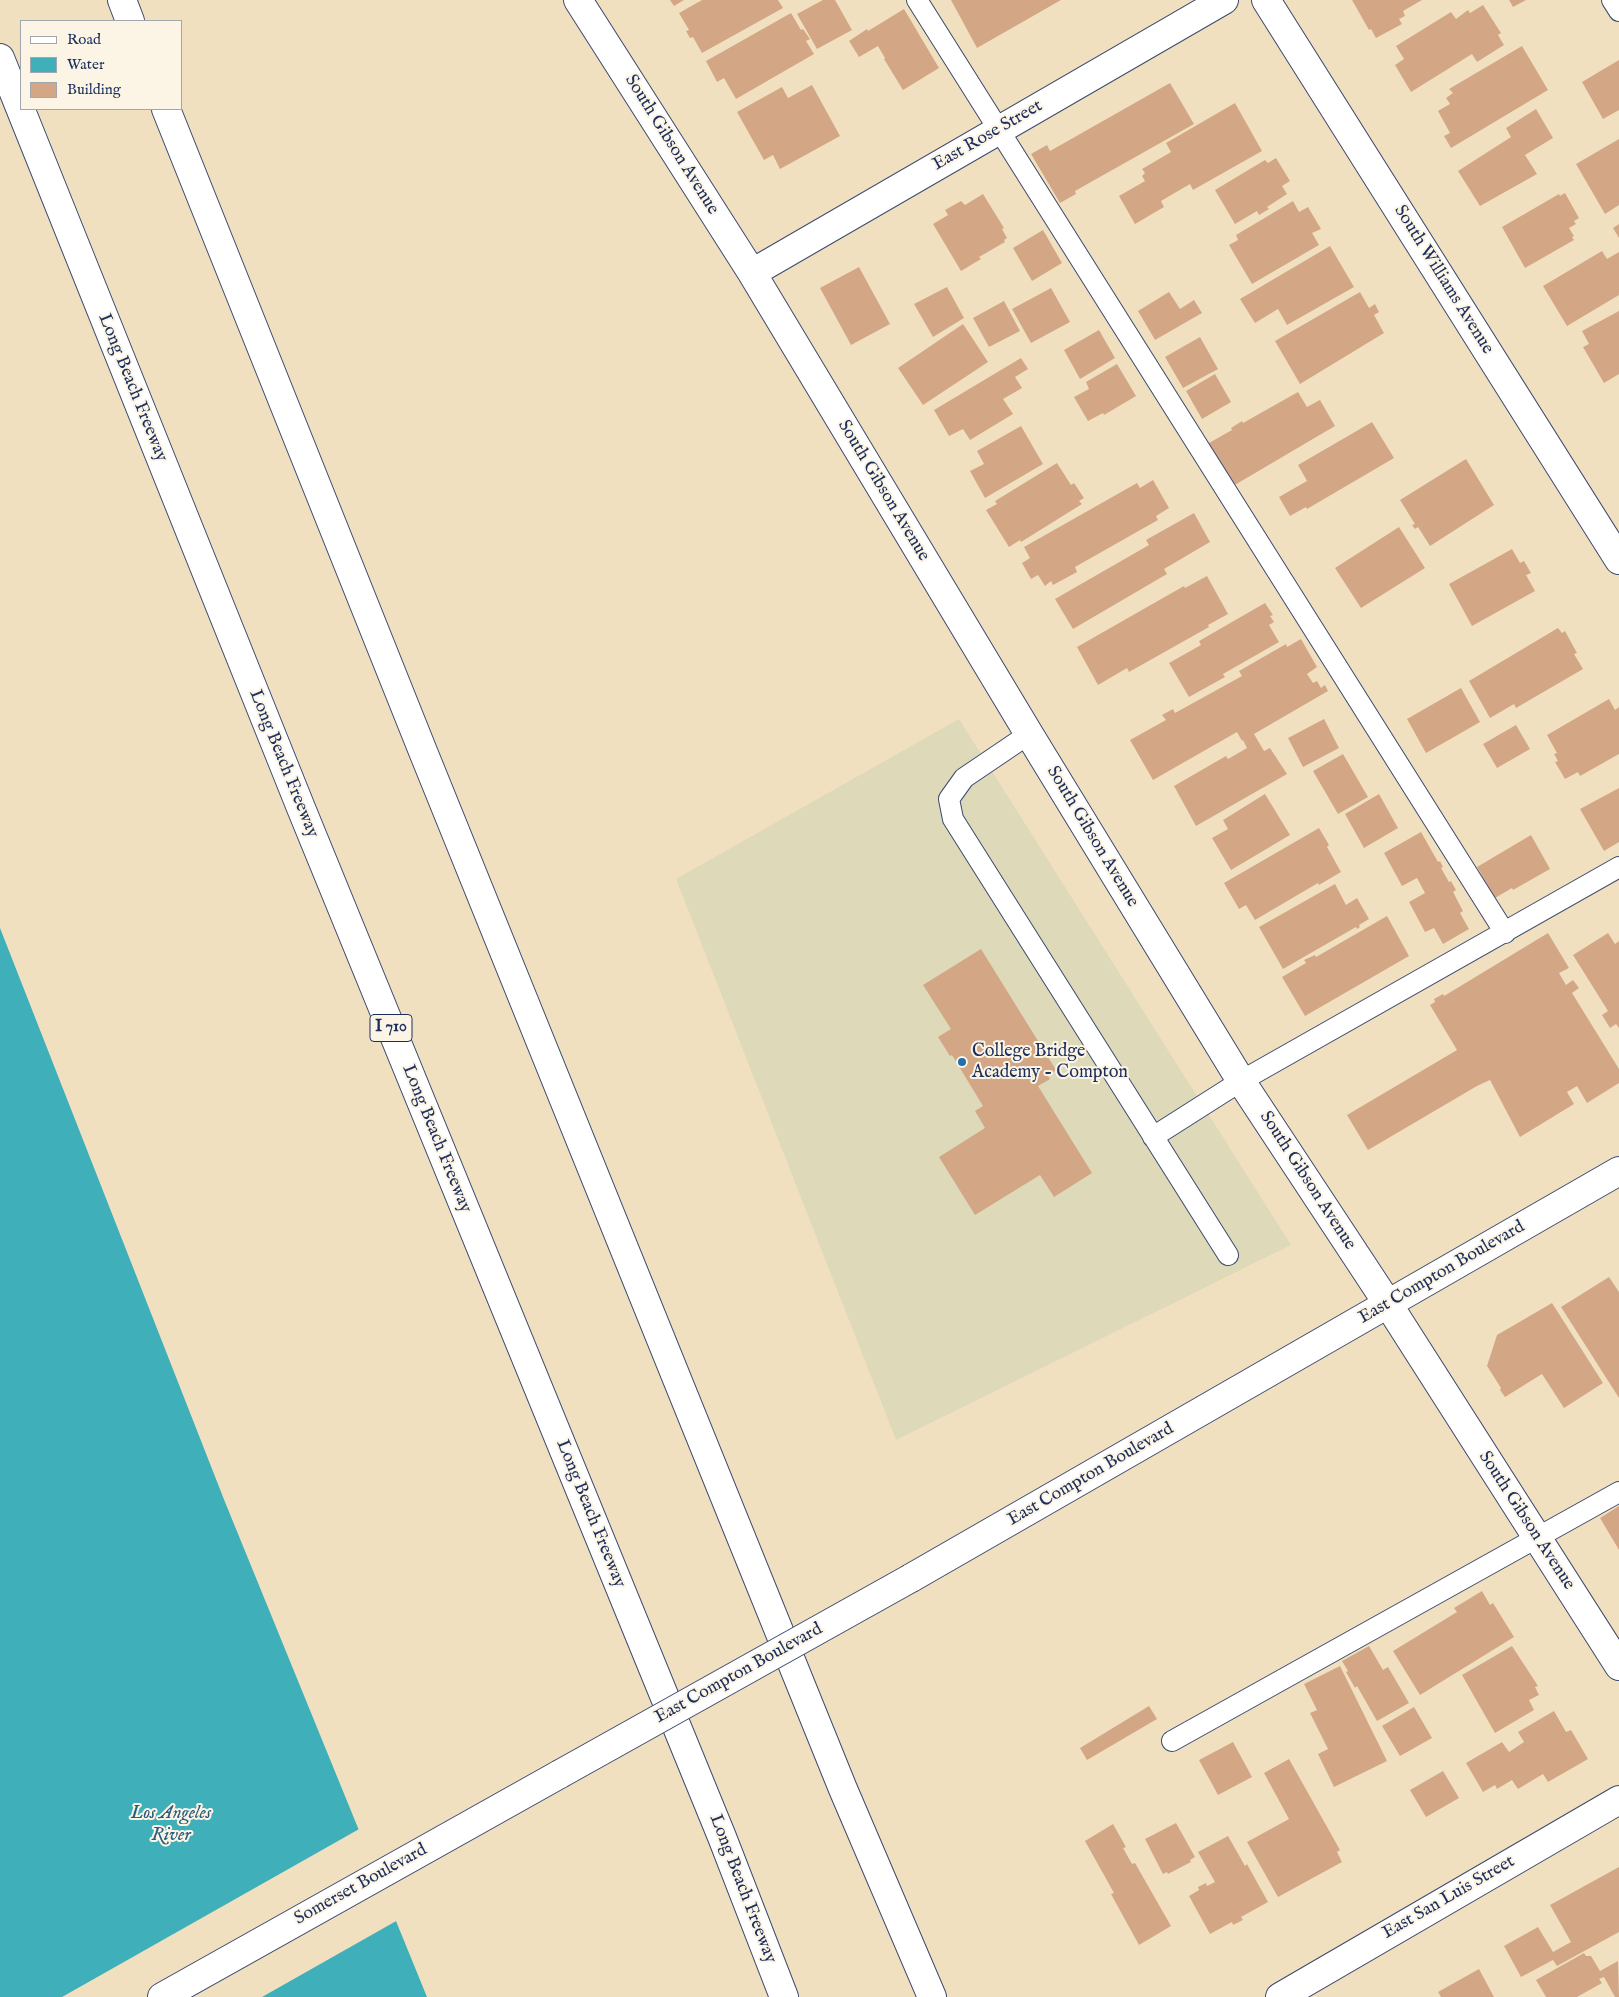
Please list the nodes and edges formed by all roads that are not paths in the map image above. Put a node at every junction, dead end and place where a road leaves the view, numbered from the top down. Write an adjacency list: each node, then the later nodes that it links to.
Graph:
1 (122, 0): 8 (main road)
2 (578, 0): 14 (main road, South Gibson Avenue)
3 (917, 0): 13 (lane)
4 (1224, 0): 13 (main road, East Rose Street)
5 (1266, 0): 15 (main road, South Williams Avenue)
6 (1612, 0): 7 (lane)
7 (1619, 11)
8 (130, 20)
9 (0, 58): 10 (main road, Long Beach Freeway / I 710)
10 (20, 108)
11 (21, 110): 31 (main road, Long Beach Freeway / I 710)
12 (166, 110): 32 (main road)
13 (1000, 129): 14 (main road, East Rose Street); 18 (lane)
14 (752, 273): 16 (main road, South Gibson Avenue)
15 (1619, 560)
16 (1029, 734): 19 (main road, South Gibson Avenue); 20 (lane)
17 (1619, 867): 18 (lane)
18 (1506, 933): 19 (lane)
19 (1241, 1081): 20 (lane); 23 (main road, South Gibson Avenue)
20 (1153, 1137): 22 (lane)
21 (1619, 1171): 23 (main road, East Compton Boulevard)
22 (1228, 1255)
23 (1388, 1304): 25 (main road, South Gibson Avenue); 28 (main road, East Compton Boulevard, bridge)
24 (1619, 1492): 25 (lane)
25 (1538, 1538): 26 (main road, South Gibson Avenue); 27 (lane)
26 (1619, 1666)
27 (1172, 1741)
28 (560, 1774): 30 (main road, Somerset Boulevard)
29 (1619, 1800): 33 (main road, East San Luis Street)
30 (162, 1997)
31 (784, 1997)
32 (932, 1997)
33 (1280, 1997)

